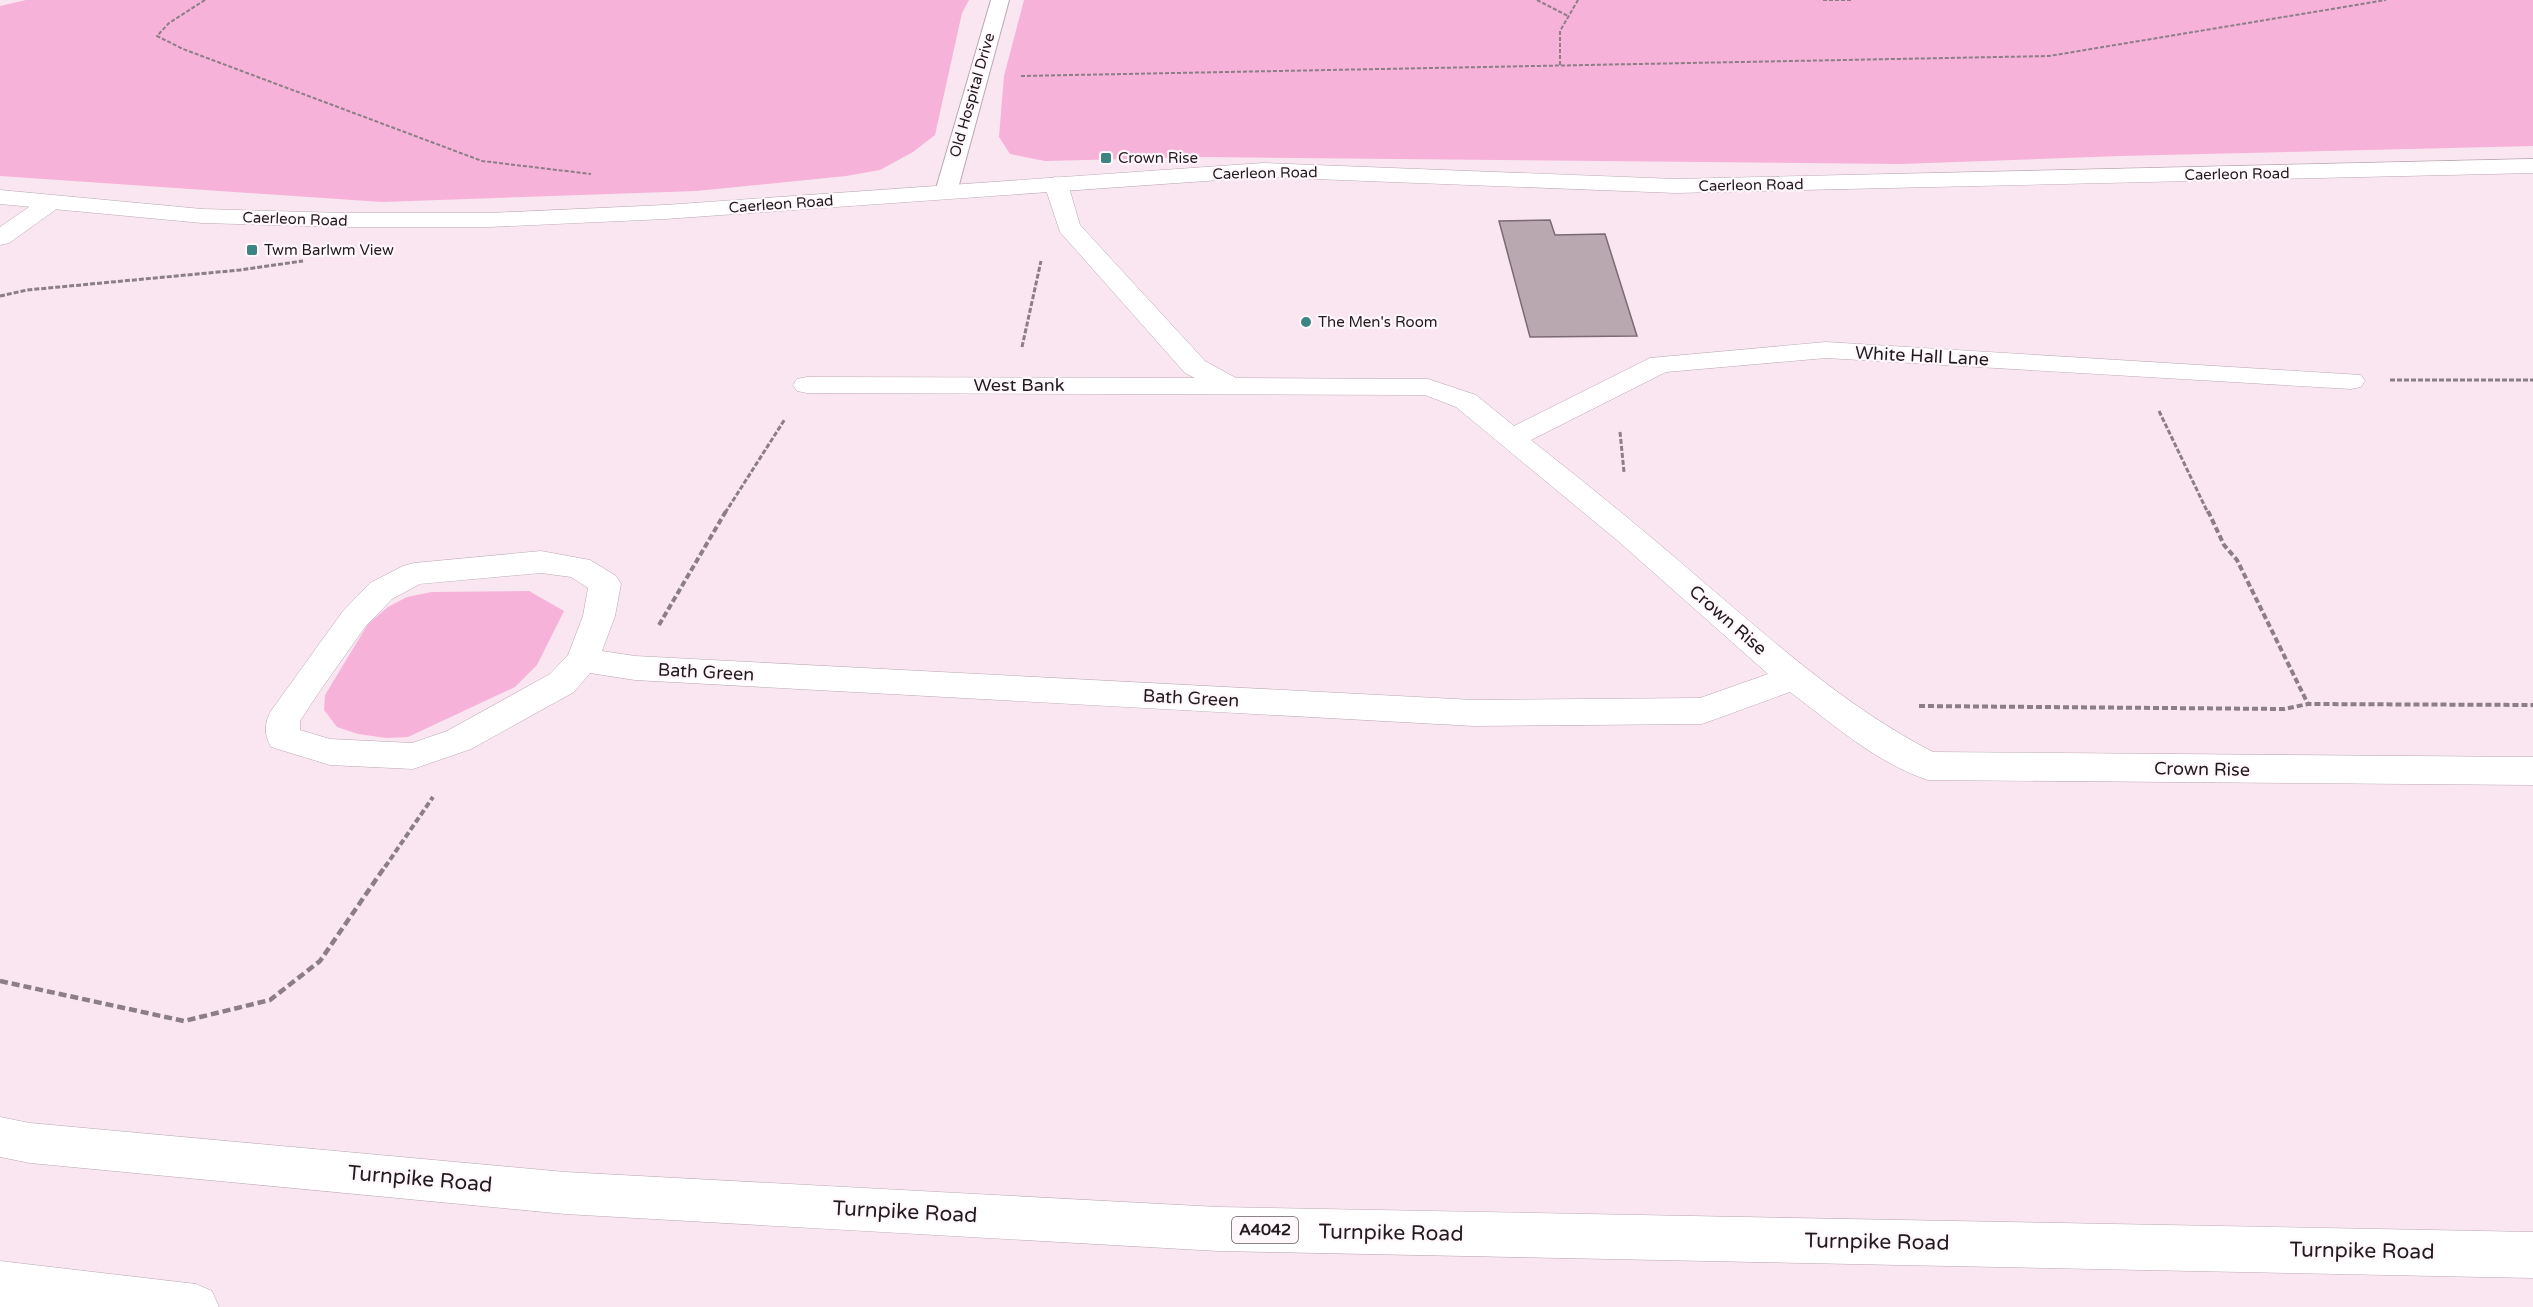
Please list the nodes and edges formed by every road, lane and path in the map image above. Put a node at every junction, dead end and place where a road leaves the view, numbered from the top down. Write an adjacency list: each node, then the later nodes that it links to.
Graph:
1 (205, 0): 12 (path)
2 (1000, 0): 10 (lane, Old Hospital Drive)
3 (1537, 0): 8 (path)
4 (1578, 0): 8 (path)
5 (1823, 0): 6 (path)
6 (1851, 0)
7 (2386, 0): 9 (path)
8 (1568, 16): 9 (path)
9 (1560, 65): 10 (path)
10 (976, 80): 14 (lane, Old Hospital Drive)
11 (2533, 166): 13 (main road, Caerleon Road)
12 (595, 174)
13 (1056, 184): 14 (main road, Caerleon Road); 26 (main road, Crown Rise)
14 (946, 192): 16 (main road, Caerleon Road)
15 (0, 197): 16 (main road, Caerleon Road)
16 (50, 203): 17 (main road)
17 (0, 238)
18 (1041, 259): 21 (path)
19 (309, 260): 20 (path)
20 (0, 296)
21 (1022, 348)
22 (2139, 368): 24 (main road, White Hall Lane); 27 (main road, White Hall Lane); 33 (path)
23 (2533, 380): 24 (path)
24 (2350, 381)
25 (807, 385): 26 (main road, West Bank); 31 (path)
26 (1231, 386): 28 (main road, Crown Rise)
27 (1617, 386): 28 (main road, White Hall Lane); 29 (path)
28 (1512, 438): 29 (main road, Crown Rise)
29 (1629, 534): 32 (main road, Crown Rise)
30 (582, 660): 30 (main road); 31 (main road, Bath Green)
31 (635, 668): 32 (main road, Bath Green)
32 (1794, 678): 36 (main road, Crown Rise)
33 (2308, 704): 34 (path); 35 (path)
34 (1910, 705)
35 (2533, 705)
36 (2533, 771)
37 (439, 789): 38 (path)
38 (0, 981)
39 (0, 1137): 40 (main road, Turnpike Road / A4042)
40 (2533, 1255)
41 (0, 1284): 42 (main road)
42 (196, 1307)

